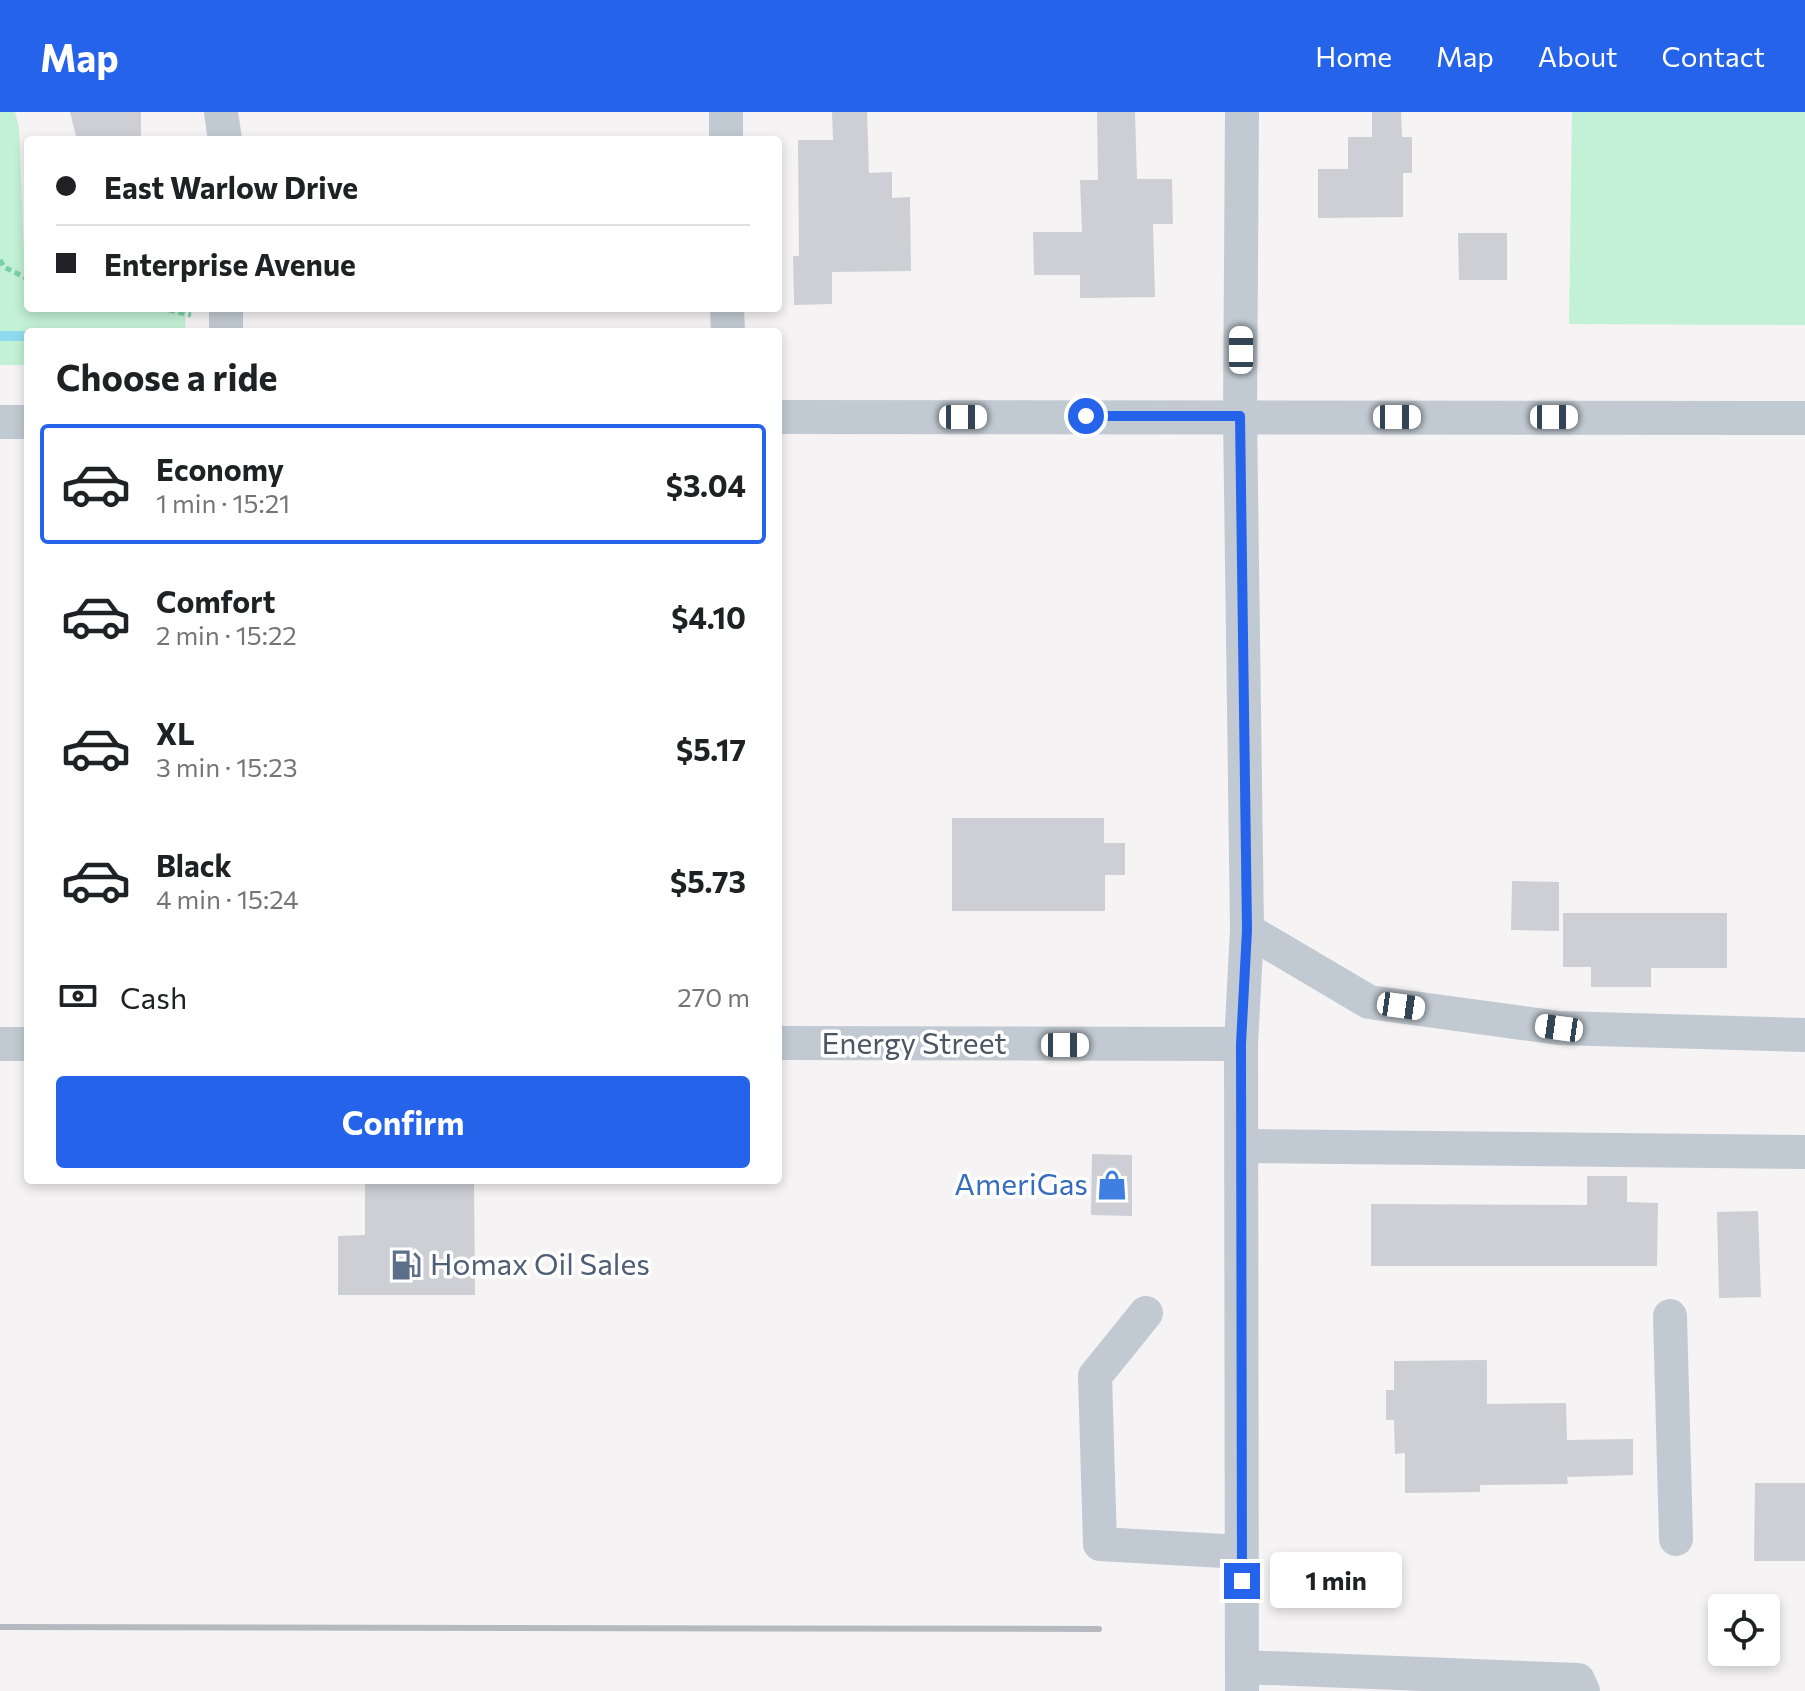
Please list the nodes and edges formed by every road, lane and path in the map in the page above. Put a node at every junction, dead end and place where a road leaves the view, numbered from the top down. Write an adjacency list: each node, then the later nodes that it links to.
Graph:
1 (221, 112): 4 (street)
2 (726, 112): 5 (street)
3 (1242, 112): 10 (street)
4 (224, 136)
5 (726, 136)
6 (0, 260): 7 (path)
7 (24, 277)
8 (177, 312): 9 (path)
9 (191, 315)
10 (1240, 416): 11 (street); 12 (street); 15 (street)
11 (782, 417)
12 (1805, 418)
13 (0, 422): 14 (street)
14 (24, 422)
15 (1247, 930): 16 (street); 20 (street)
16 (1805, 1035)
17 (782, 1043): 20 (street, Energy Street)
18 (0, 1044): 19 (street)
19 (24, 1044)
20 (1241, 1044): 21 (street)
21 (1241, 1146): 22 (street); 26 (street)
22 (1805, 1152)
23 (1146, 1313): 26 (street)
24 (1670, 1316): 25 (street)
25 (1676, 1539)
26 (1241, 1552): 27 (street)
27 (1242, 1679): 28 (street)
28 (1583, 1691)

